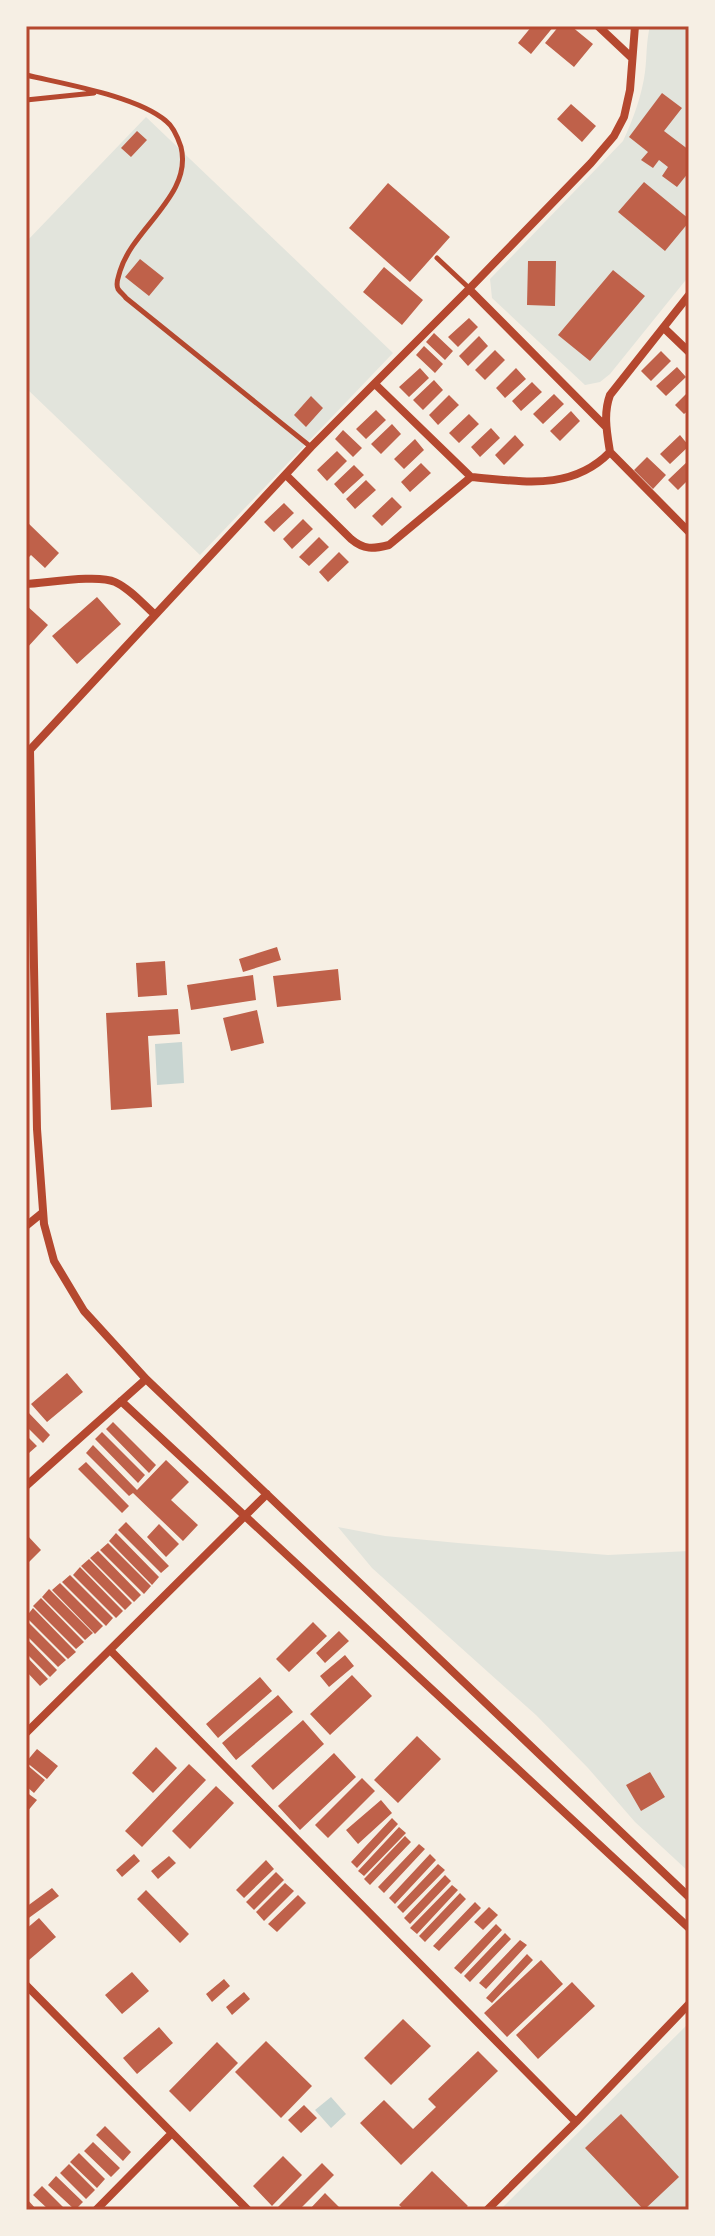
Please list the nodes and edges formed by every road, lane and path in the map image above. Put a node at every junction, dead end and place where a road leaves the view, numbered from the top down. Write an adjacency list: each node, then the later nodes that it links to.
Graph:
1 (598, 26): 3 (street)
2 (635, 26): 3 (street)
3 (632, 58): 8 (street)
4 (26, 75): 5 (lane)
5 (99, 93): 6 (lane); 14 (lane)
6 (26, 100)
7 (437, 258): 8 (lane)
8 (469, 289): 12 (street); 13 (street)
9 (689, 295): 10 (street)
10 (664, 328): 11 (street); 13 (street)
11 (689, 352)
12 (375, 384): 14 (street); 17 (street)
13 (606, 427): 15 (street)
14 (311, 447): 16 (street)
15 (610, 452): 17 (street); 18 (street)
16 (286, 475): 17 (street); 20 (street)
17 (471, 477)
18 (689, 532)
19 (26, 584): 20 (street)
20 (154, 614): 21 (street)
21 (28, 752): 22 (street)
22 (42, 1213): 23 (street); 24 (street)
23 (26, 1226)
24 (146, 1379): 25 (street); 27 (street)
25 (121, 1401): 26 (street); 28 (street)
26 (26, 1486)
27 (267, 1494): 28 (street); 31 (street)
28 (243, 1517): 29 (street); 32 (street)
29 (110, 1650): 30 (street); 35 (street)
30 (26, 1733)
31 (689, 1897)
32 (689, 1928)
33 (26, 1986): 36 (street)
34 (689, 2004): 35 (street)
35 (576, 2122): 39 (street)
36 (172, 2133): 37 (street); 38 (street)
37 (96, 2210)
38 (248, 2210)
39 (487, 2210)

